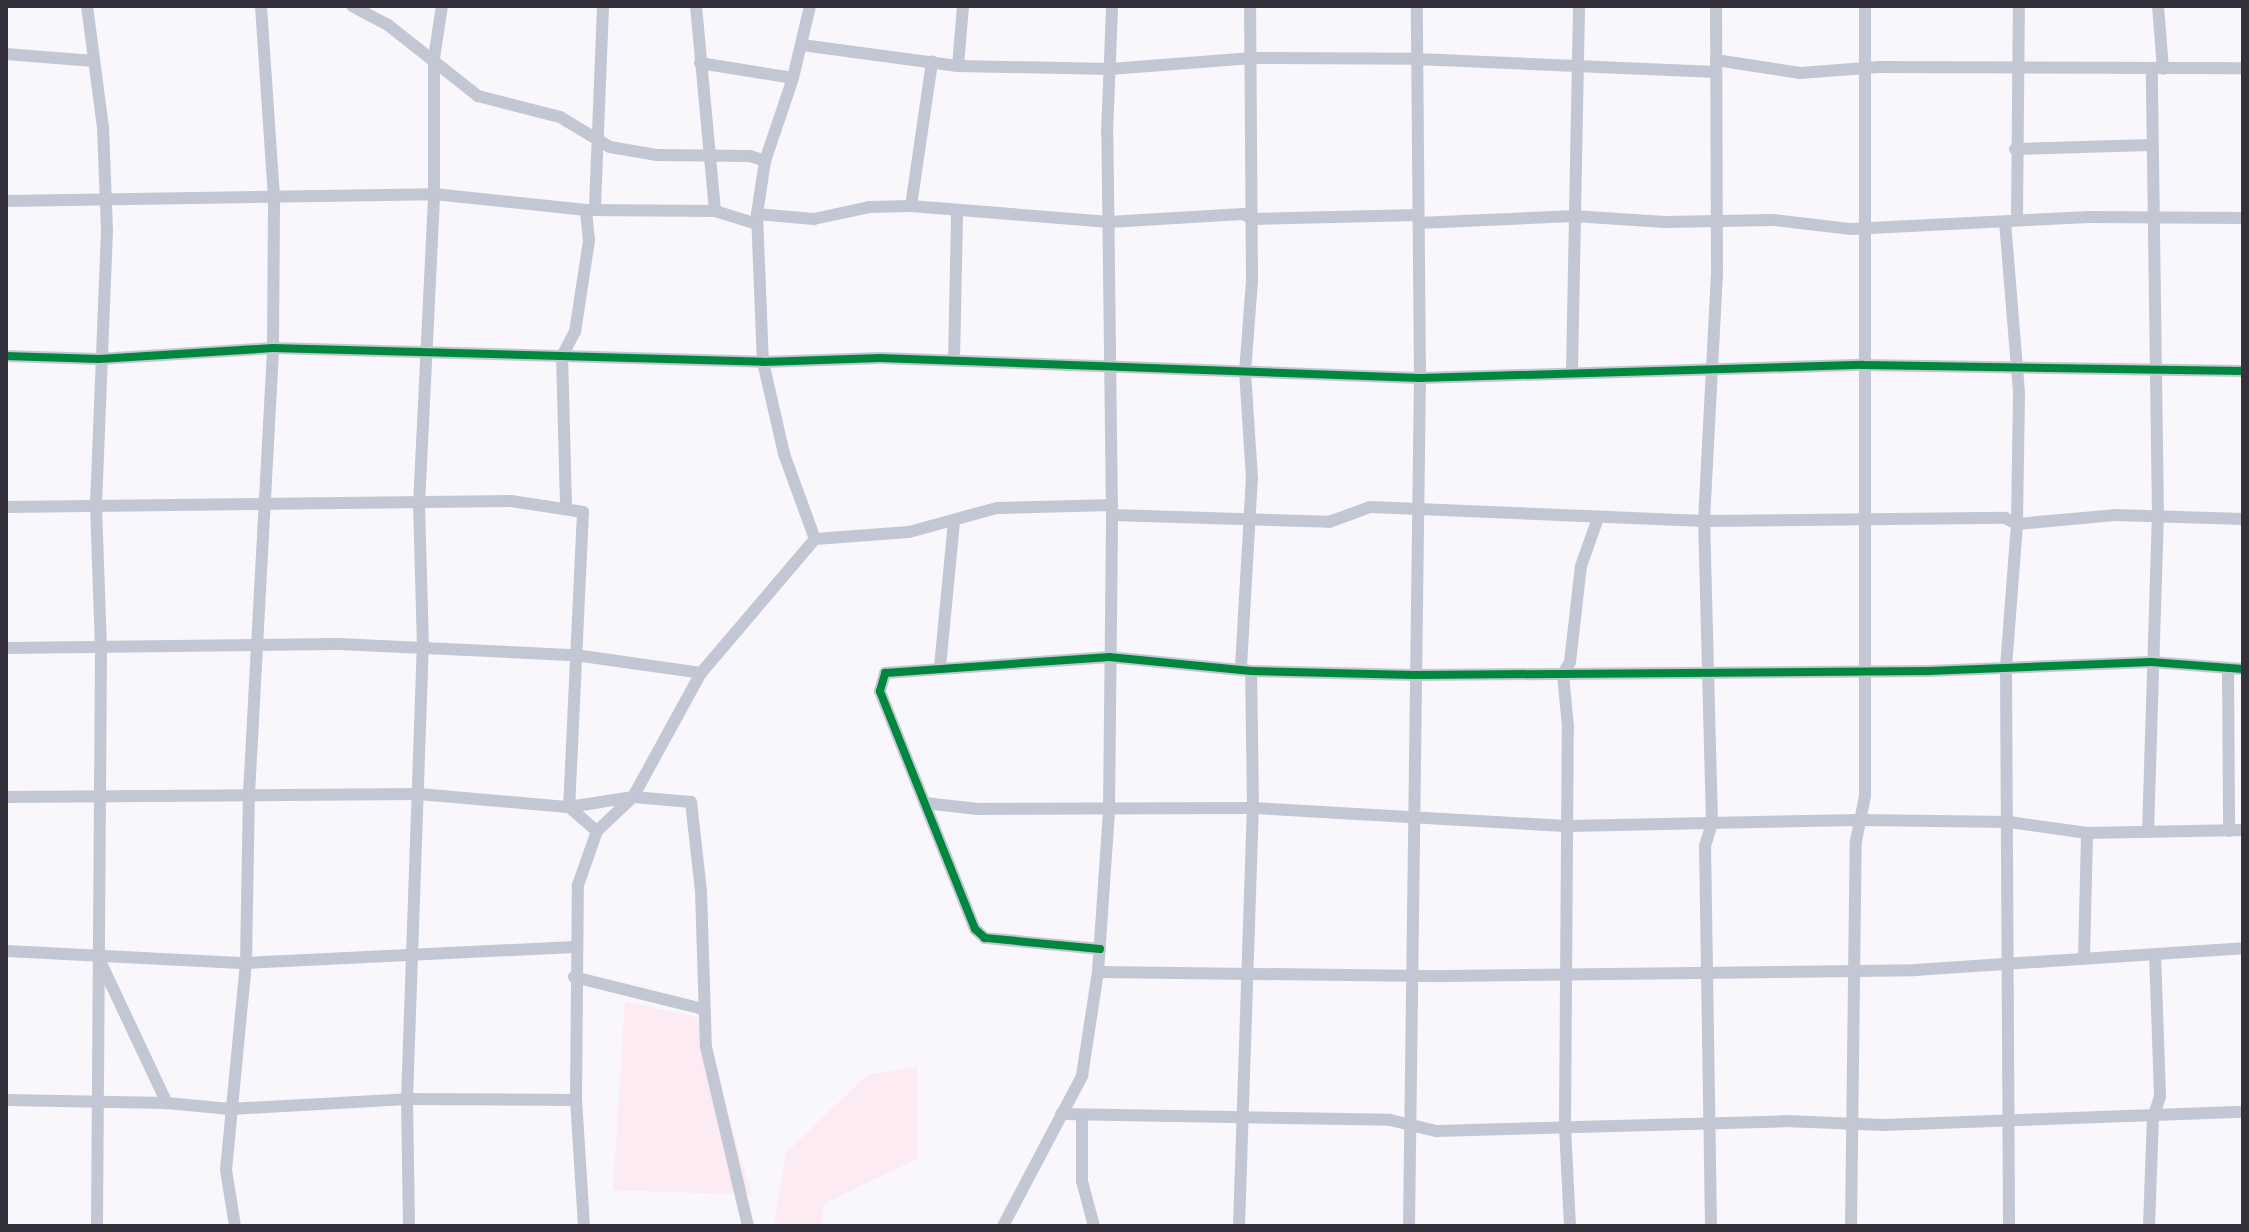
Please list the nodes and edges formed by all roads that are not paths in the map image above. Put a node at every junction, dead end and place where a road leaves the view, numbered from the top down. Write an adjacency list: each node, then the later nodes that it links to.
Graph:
1 (87, 6): 22 (street)
2 (261, 6): 40 (street)
3 (352, 6): 19 (street)
4 (442, 6): 19 (street)
5 (603, 6): 34 (street)
6 (696, 6): 24 (street)
7 (810, 6): 17 (street)
8 (963, 6): 25 (street)
9 (1112, 6): 29 (street)
10 (1250, 6): 20 (street)
11 (1417, 6): 21 (street)
12 (1579, 6): 27 (street)
13 (1716, 6): 26 (street)
14 (1865, 6): 31 (street)
15 (2019, 6): 30 (street)
16 (2158, 6): 32 (street)
17 (802, 45): 23 (street); 33 (street)
18 (6, 54): 22 (street)
19 (434, 58): 34 (street); 39 (street)
20 (1253, 58): 21 (street); 29 (street); 52 (street)
21 (1417, 59): 27 (street); 53 (street)
22 (94, 61): 41 (street)
23 (932, 62): 25 (street); 43 (street)
24 (700, 63): 33 (street); 37 (street)
25 (958, 66): 29 (street)
26 (1716, 66): 27 (street); 31 (street); 49 (street)
27 (1578, 67): 47 (street)
28 (2243, 68): 32 (street)
29 (1110, 69): 55 (street)
30 (2021, 69): 31 (street); 32 (street); 36 (street)
31 (1868, 70): 56 (street)
32 (2157, 70): 35 (street)
33 (793, 78): 38 (street)
34 (598, 142): 37 (street); 44 (street)
35 (2150, 145): 36 (street); 48 (street)
36 (2015, 149): 54 (street)
37 (709, 158): 38 (street); 45 (street)
38 (765, 161): 51 (street)
39 (434, 194): 40 (street); 44 (street); 58 (street)
40 (274, 197): 41 (street); 57 (street)
41 (105, 200): 42 (street); 61 (street)
42 (6, 201)
43 (911, 206): 46 (street); 51 (street)
44 (590, 208): 45 (street); 60 (street)
45 (715, 211): 51 (street)
46 (957, 212): 55 (street); 62 (street)
47 (1573, 216): 49 (street); 53 (street); 68 (street)
48 (2152, 216): 50 (street); 54 (street); 71 (street)
49 (1715, 218): 56 (street); 67 (street)
50 (2243, 218)
51 (757, 219): 63 (street)
52 (1253, 219): 53 (street); 55 (street); 70 (street)
53 (1418, 219): 72 (street)
54 (2011, 221): 56 (street); 65 (street)
55 (1109, 222): 66 (street)
56 (1861, 226): 64 (street)
57 (273, 348): 58 (street); 61 (street); 75 (street)
58 (427, 353): 60 (street); 73 (street)
59 (6, 356): 61 (street)
60 (562, 356): 63 (street); 76 (street)
61 (99, 359): 74 (street)
62 (954, 360): 63 (street); 66 (street)
63 (763, 362): 88 (street)
64 (1863, 365): 65 (street); 67 (street); 82 (street)
65 (2019, 365): 71 (street); 87 (street)
66 (1108, 367): 70 (street); 78 (street)
67 (1710, 369): 68 (street); 85 (street)
68 (1572, 371): 72 (street)
69 (2243, 371): 71 (street)
70 (1245, 372): 72 (street); 84 (street)
71 (2156, 373): 80 (street)
72 (1420, 378): 79 (street)
73 (419, 505): 75 (street); 76 (street); 90 (street)
74 (96, 506): 75 (street); 77 (street); 92 (street)
75 (266, 506): 89 (street)
76 (566, 506): 93 (street)
77 (6, 507)
78 (1112, 510): 84 (street); 86 (street); 94 (street)
79 (1418, 510): 81 (street); 84 (street); 105 (street)
80 (2158, 517): 83 (street); 87 (street); 95 (street)
81 (1598, 518): 85 (street); 104 (street)
82 (1868, 518): 85 (street); 87 (street); 101 (street)
83 (2243, 519)
84 (1250, 521): 98 (street)
85 (1704, 521): 103 (street)
86 (954, 522): 88 (street); 97 (street)
87 (2017, 524): 96 (street)
88 (815, 539): 102 (street)
89 (259, 643): 90 (street); 92 (street); 106 (street)
90 (423, 647): 93 (street); 107 (street)
91 (6, 648): 92 (street)
92 (101, 651): 109 (street)
93 (575, 655): 102 (street); 112 (street)
94 (1109, 657): 97 (street); 98 (street); 114 (street)
95 (2151, 662): 96 (street); 99 (street); 123 (street)
96 (2006, 666): 101 (street); 117 (street)
97 (940, 667): 111 (street)
98 (1246, 669): 105 (street); 113 (street)
99 (2228, 669): 100 (street); 122 (street)
100 (2243, 669)
101 (1863, 670): 103 (street); 116 (street)
102 (701, 673): 110 (street)
103 (1706, 673): 104 (street); 118 (street)
104 (1563, 674): 105 (street); 119 (street)
105 (1414, 675): 115 (street)
106 (249, 794): 107 (street); 109 (street); 133 (street)
107 (419, 794): 112 (street); 129 (street)
108 (6, 797): 109 (street)
109 (101, 797): 132 (street)
110 (633, 797): 112 (street); 121 (street); 142 (street)
111 (925, 803): 114 (street); 127 (street)
112 (569, 807): 121 (street)
113 (1253, 808): 114 (street); 115 (street); 137 (street)
114 (1109, 810): 127 (street)
115 (1410, 819): 119 (street); 139 (street)
116 (1860, 820): 117 (street); 118 (street); 135 (street)
117 (2009, 822): 124 (street); 134 (street)
118 (1712, 823): 119 (street); 140 (street)
119 (1569, 826): 138 (street)
120 (2243, 830): 122 (street)
121 (597, 831): 125 (street)
122 (2229, 831): 123 (street)
123 (2148, 832): 124 (street)
124 (2087, 833): 131 (street)
125 (574, 947): 129 (street); 141 (street)
126 (2243, 948): 130 (street)
127 (1100, 949): 136 (street)
128 (6, 951): 132 (street)
129 (414, 955): 133 (street); 143 (street)
130 (2155, 955): 131 (street); 153 (street)
131 (2084, 958): 134 (street)
132 (100, 960): 133 (street); 146 (street); 147 (street)
133 (246, 963): 148 (street)
134 (2009, 965): 135 (street); 152 (street)
135 (1856, 968): 140 (street); 156 (street)
136 (1098, 972): 137 (street); 150 (street)
137 (1245, 972): 139 (street); 154 (street)
138 (1565, 972): 139 (street); 140 (street); 158 (street)
139 (1410, 974): 157 (street)
140 (1708, 974): 155 (street)
141 (574, 977): 142 (street); 145 (street)
142 (703, 1009): 163 (street)
143 (407, 1099): 145 (street); 148 (street); 161 (street)
144 (6, 1100): 146 (street)
145 (576, 1100): 162 (street)
146 (97, 1103): 147 (street); 159 (street)
147 (167, 1103): 148 (street)
148 (230, 1109): 160 (street)
149 (2243, 1112): 153 (street)
150 (1061, 1114): 151 (street); 164 (street)
151 (1082, 1118): 154 (street); 165 (street)
152 (2008, 1118): 153 (street); 156 (street); 171 (street)
153 (2153, 1118): 172 (street)
154 (1245, 1119): 157 (street); 166 (street)
155 (1709, 1124): 156 (street); 158 (street); 169 (street)
156 (1851, 1125): 170 (street)
157 (1412, 1127): 158 (street); 167 (street)
158 (1565, 1128): 168 (street)
159 (97, 1226)
160 (235, 1226)
161 (409, 1226)
162 (584, 1226)
163 (748, 1226)
164 (1003, 1226)
165 (1094, 1226)
166 (1239, 1226)
167 (1409, 1226)
168 (1570, 1226)
169 (1711, 1226)
170 (1851, 1226)
171 (2009, 1226)
172 (2149, 1226)

